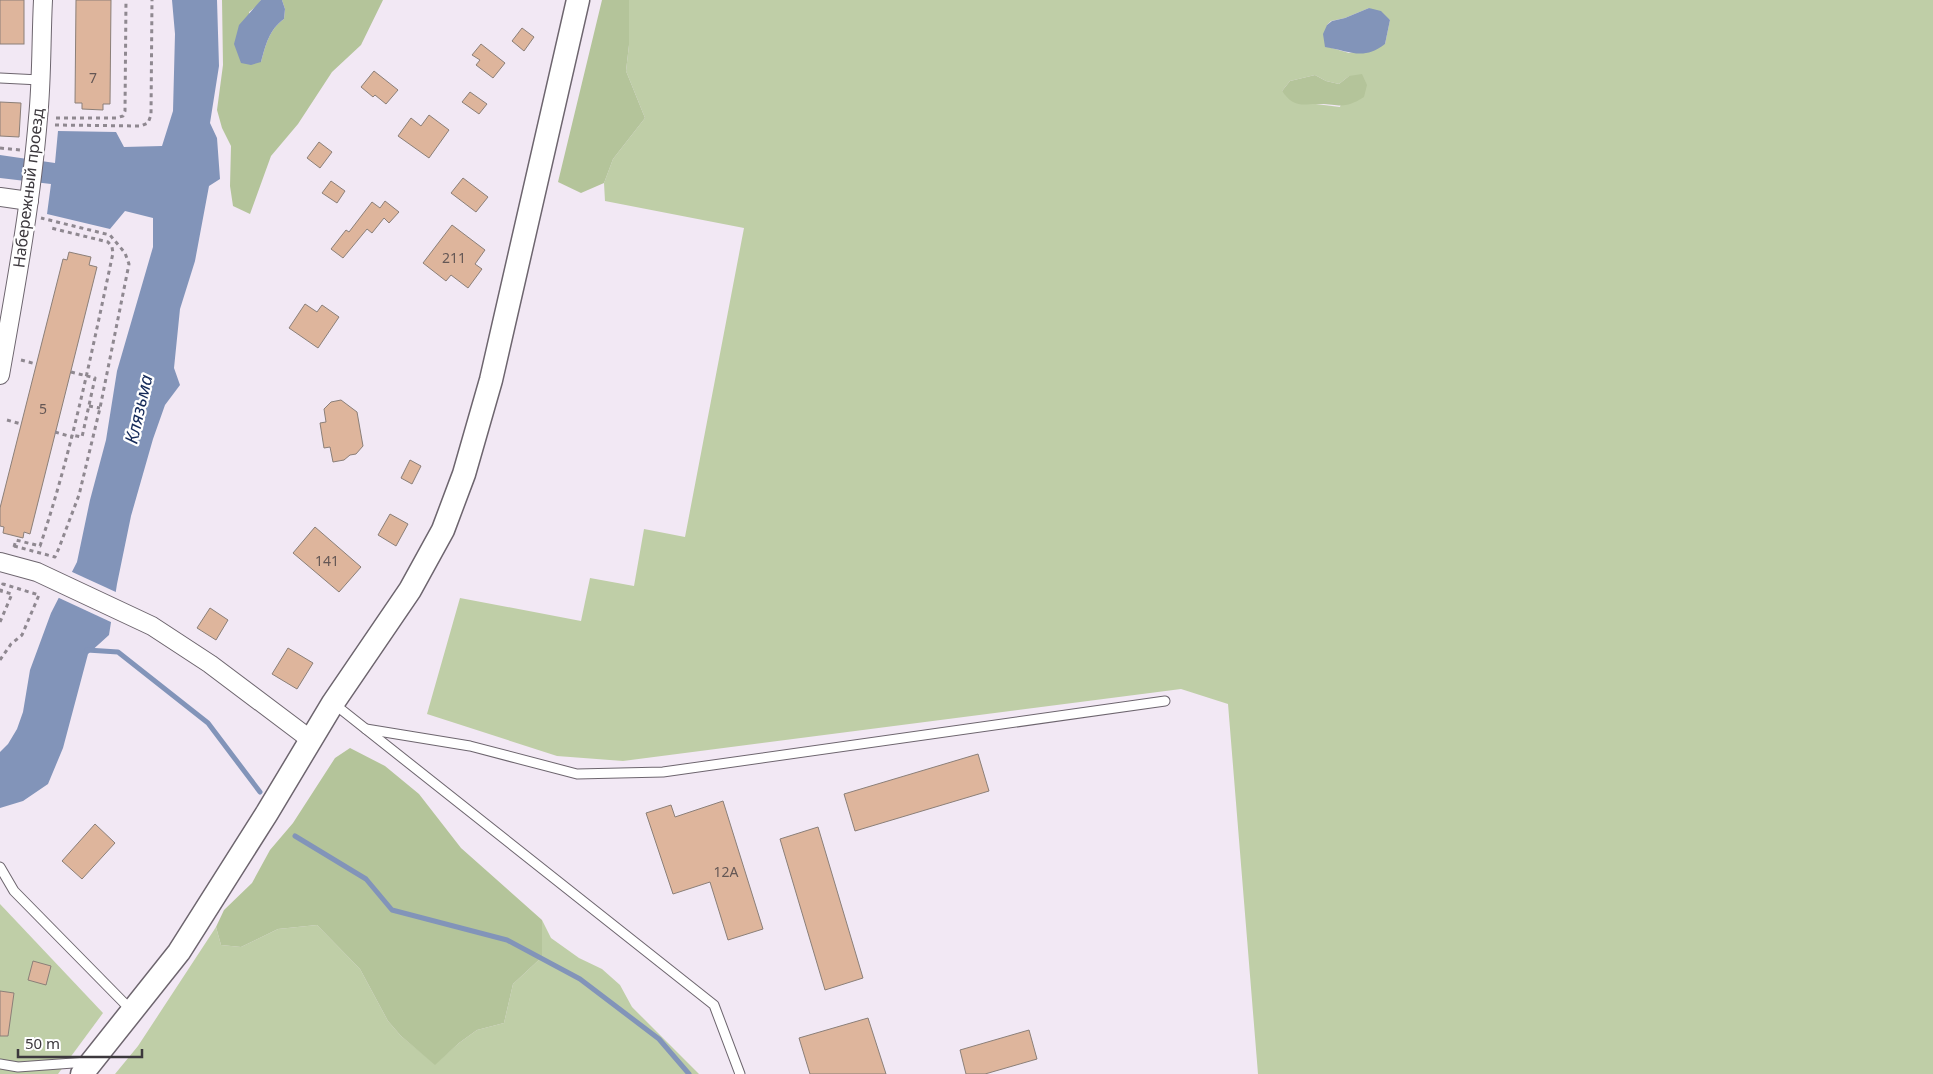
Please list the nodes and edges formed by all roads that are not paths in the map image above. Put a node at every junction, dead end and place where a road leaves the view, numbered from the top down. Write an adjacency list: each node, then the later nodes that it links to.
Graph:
1 (43, 0): 4 (street, Набережный проезд)
2 (578, 0): 10 (street)
3 (0, 78): 4 (lane)
4 (40, 80): 6 (street, Набережный проезд)
5 (0, 197): 6 (street)
6 (28, 201): 7 (street, Набережный проезд)
7 (0, 375)
8 (6, 557): 12 (street)
9 (1165, 701): 11 (lane)
10 (333, 703): 11 (lane); 12 (street)
11 (366, 729): 17 (lane)
12 (311, 740): 14 (street)
13 (0, 867): 14 (lane)
14 (132, 1011): 16 (street)
15 (0, 1064): 16 (lane)
16 (87, 1068)
17 (740, 1074)

